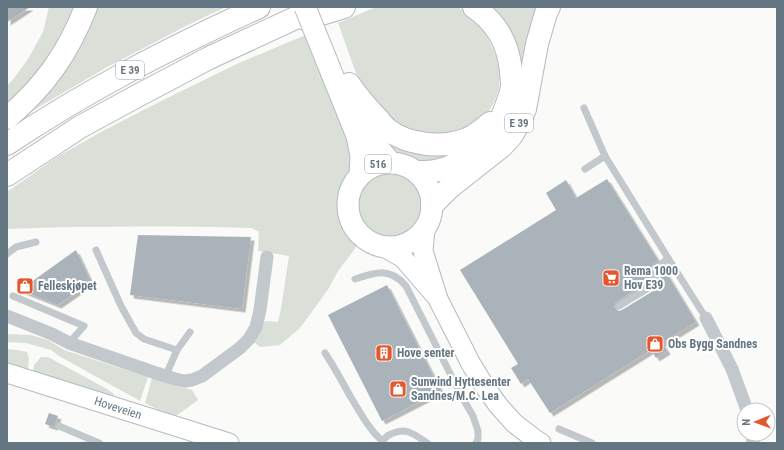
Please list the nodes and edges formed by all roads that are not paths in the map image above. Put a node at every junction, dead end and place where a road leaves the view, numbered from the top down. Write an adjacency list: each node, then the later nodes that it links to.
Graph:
1 (86, 7): 13 (highway)
2 (259, 7): 14 (highway, E 39)
3 (305, 7): 9 (main road, 516, bridge)
4 (320, 7): 8 (highway, E 39); 9 (main road, 516)
5 (344, 7): 8 (highway, E 39)
6 (474, 7): 12 (highway, E 39)
7 (549, 7): 21 (highway, E 39)
8 (270, 30): 19 (highway, E 39)
9 (332, 56): 10 (main road, 516); 20 (main road, 516)
10 (349, 84): 12 (highway, E 39); 16 (main road, 516)
11 (584, 108): 15 (lane)
12 (504, 113): 18 (highway, E 39)
13 (7, 118)
14 (7, 144)
15 (605, 156): 17 (lane); 28 (lane)
16 (390, 162): 18 (main road, 516); 20 (main road, 516)
17 (585, 169)
18 (417, 172): 21 (main road)
19 (7, 175)
20 (360, 175): 24 (main road, 516)
21 (432, 204): 22 (main road, 516)
22 (424, 229): 24 (main road, 516); 31 (main road)
23 (36, 242): 26 (lane)
24 (382, 246): 31 (main road)
25 (96, 250): 37 (lane)
26 (7, 254)
27 (267, 257): 40 (street)
28 (668, 258): 32 (lane); 34 (lane)
29 (355, 279): 48 (lane)
30 (13, 296): 36 (lane)
31 (438, 299): 49 (main road)
32 (619, 306)
33 (7, 316): 36 (street)
34 (706, 318): 41 (street)
35 (190, 332): 37 (lane)
36 (69, 343): 40 (street)
37 (177, 350): 40 (lane)
38 (325, 353): 44 (lane)
39 (7, 373): 46 (main road, Hoveveien)
40 (166, 375)
41 (744, 402)
42 (59, 426): 45 (lane)
43 (559, 429): 50 (lane)
44 (382, 442): 47 (lane)
45 (99, 443)
46 (228, 443)
47 (427, 443)
48 (476, 443)
49 (541, 443)
50 (592, 443)

